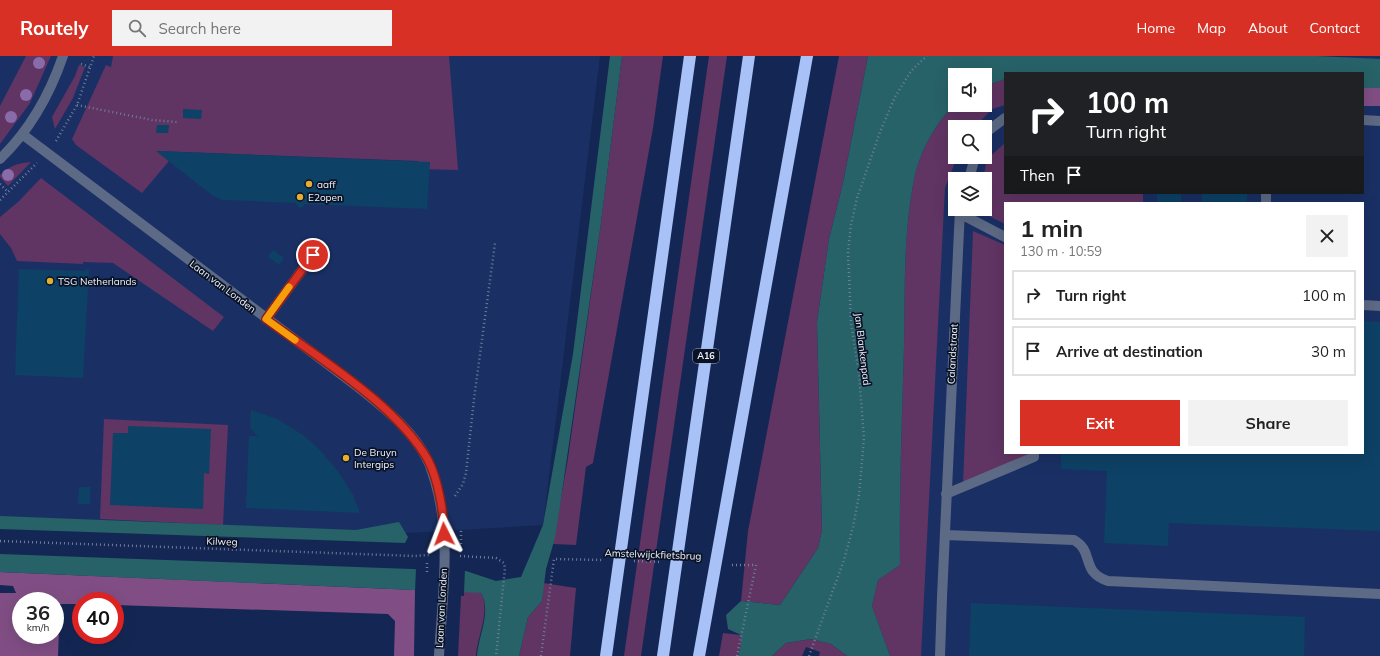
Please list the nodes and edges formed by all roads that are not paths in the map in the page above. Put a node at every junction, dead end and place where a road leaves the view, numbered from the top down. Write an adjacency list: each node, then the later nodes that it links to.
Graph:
1 (63, 56): 9 (street)
2 (690, 56): 23 (highway)
3 (749, 56): 24 (highway, A16)
4 (807, 56): 25 (highway)
5 (1004, 119): 8 (street)
6 (1364, 120): 7 (street)
7 (1380, 121)
8 (992, 128)
9 (22, 134): 10 (street); 17 (street, Laan van Londen)
10 (0, 159)
11 (959, 216): 19 (street, Calandstraat)
12 (968, 216): 13 (street, Calandstraat)
13 (1004, 236)
14 (313, 255): 17 (street)
15 (1364, 305): 16 (street)
16 (1380, 306)
17 (266, 319): 22 (street, Laan van Londen)
18 (1034, 454): 19 (street)
19 (946, 494): 20 (street, Calandstraat)
20 (945, 535): 21 (street); 26 (street, Calandstraat)
21 (1380, 594)
22 (439, 656)
23 (606, 656)
24 (663, 656)
25 (699, 656)
26 (940, 656)

